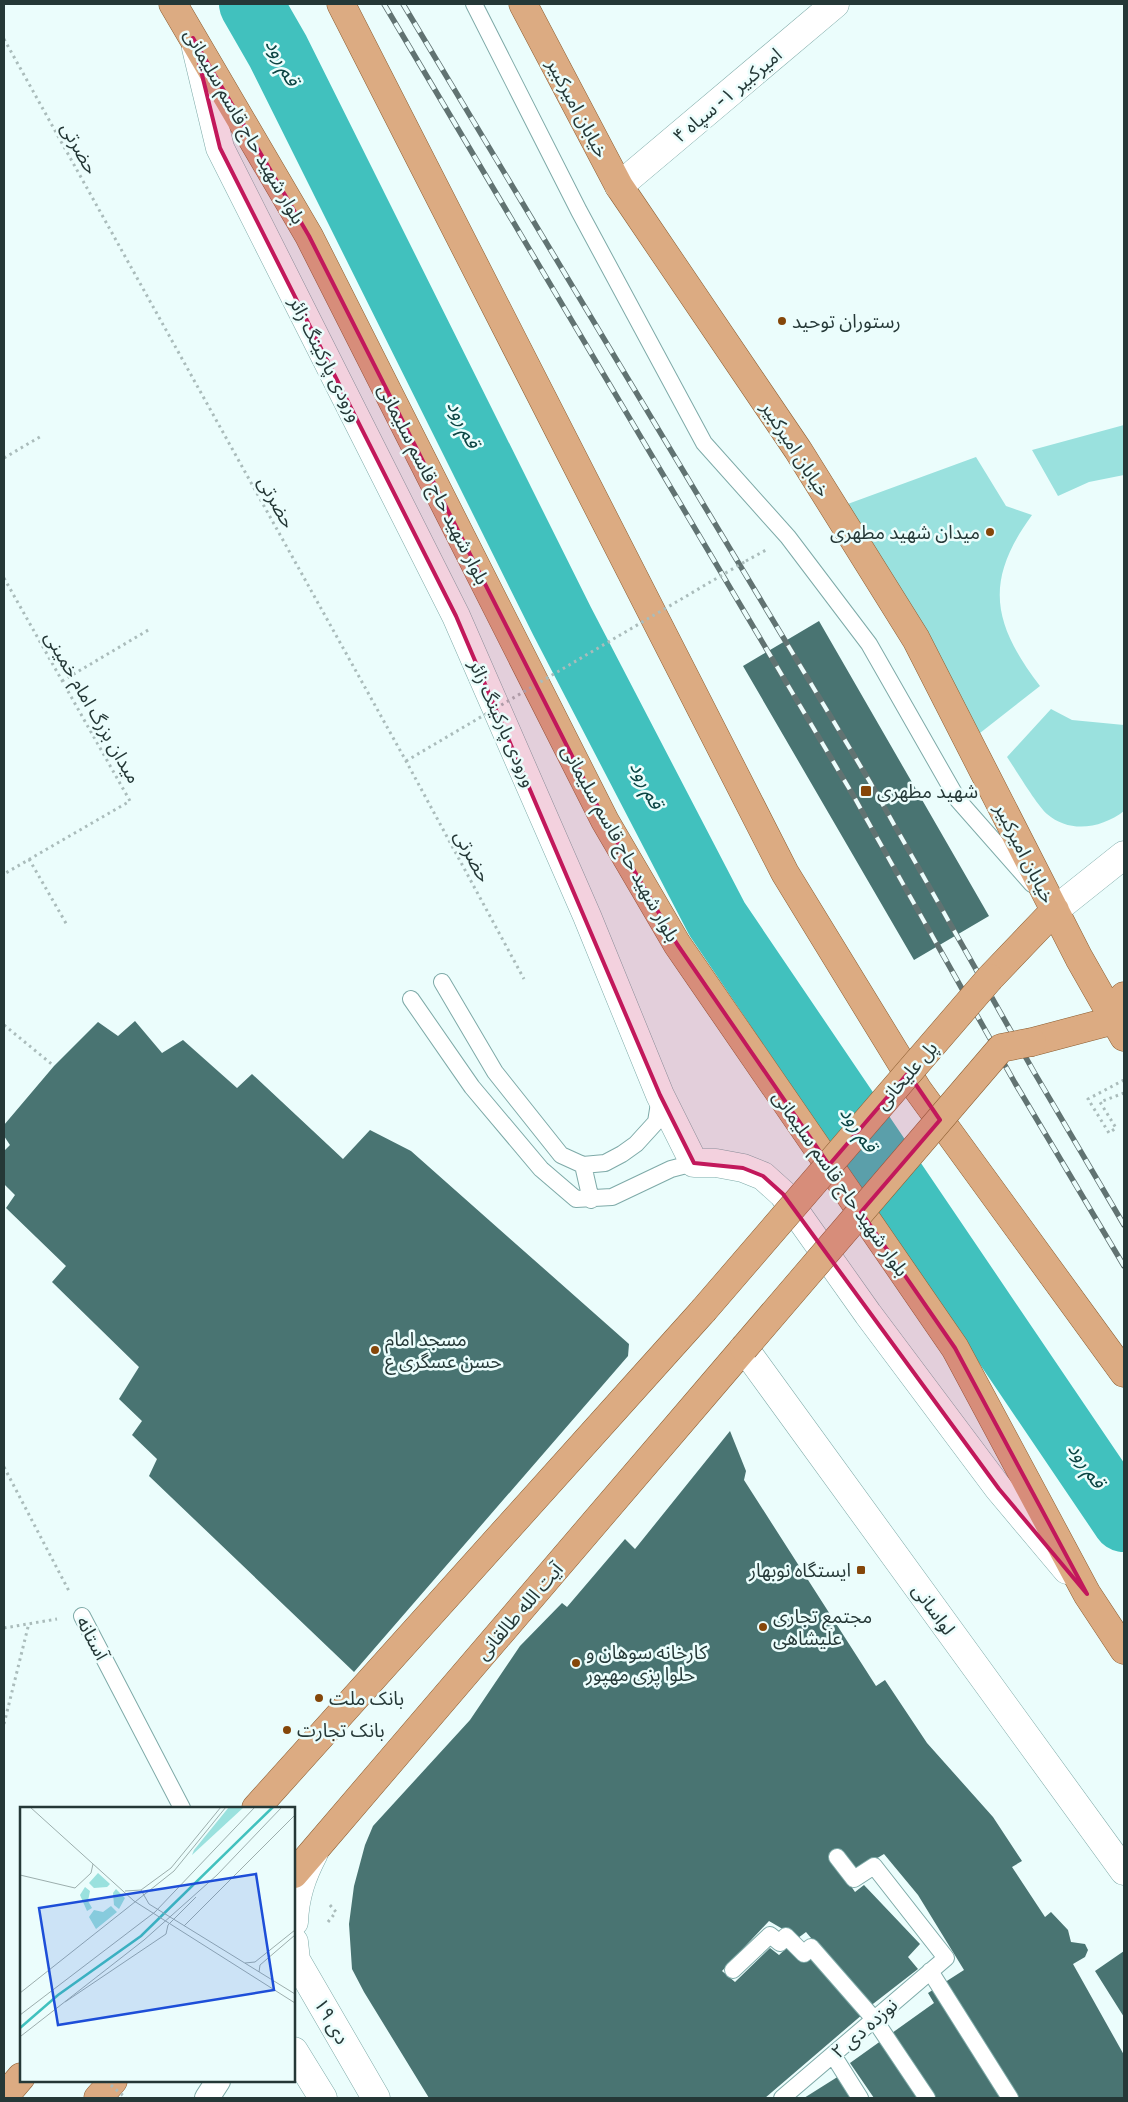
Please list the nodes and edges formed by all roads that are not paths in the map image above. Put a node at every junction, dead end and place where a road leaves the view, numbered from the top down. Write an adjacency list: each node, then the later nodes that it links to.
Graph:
1 (173, 4): 6 (main road, بلوار شهید حاج قاسم سلیمانی)
2 (340, 4): 18 (main road)
3 (474, 4): 9 (lane)
4 (523, 4): 7 (main road, خیابان امیرکبیر)
5 (835, 4): 7 (main road, امیرکبیر ۱- سپاه ۴)
6 (193, 38): 13 (main road, ورودی پارکینگ زائر); 19 (main road, بلوار شهید حاج قاسم سلیمانی)
7 (619, 186): 9 (main road, خیابان امیرکبیر)
8 (1124, 855): 9 (main road)
9 (1055, 910): 12 (main road, خیابان امیرکبیر); 23 (main road, پل علیخانی, bridge)
10 (442, 982): 15 (lane)
11 (411, 999): 16 (lane)
12 (1121, 1018): 17 (main road, bridge)
13 (660, 1095): 14 (main road, ورودی پارکینگ زائر); 15 (lane)
14 (694, 1163): 16 (lane); 19 (main road)
15 (583, 1165): 16 (lane)
16 (591, 1200)
17 (744, 1348): 24 (main road, آیت الله طالقانی); 26 (main road, لواسانی)
18 (1124, 1373)
19 (1087, 1594): 21 (main road, بلوار شهید حاج قاسم سلیمانی)
20 (82, 1616): 22 (lane, آستانه)
21 (1124, 1650)
22 (181, 1807)
23 (257, 1807)
24 (316, 1850): 27 (main road, آیت الله طالقانی); 28 (main road)
25 (837, 1857): 31 (lane, نوزده دی ۲)
26 (1124, 1871)
27 (295, 1873)
28 (295, 1900)
29 (295, 1951): 42 (main road, ۱۹ دی)
30 (733, 1970): 32 (lane)
31 (930, 1972): 32 (lane, نوزده دی ۲); 46 (lane)
32 (874, 2019): 34 (lane, نوزده دی ۲); 45 (lane)
33 (295, 2053): 41 (main road)
34 (833, 2054): 43 (lane, نوزده دی ۲); 44 (lane)
35 (20, 2078): 38 (main road)
36 (112, 2082): 39 (main road)
37 (217, 2082): 40 (street)
38 (4, 2098)
39 (98, 2098)
40 (207, 2098)
41 (323, 2098)
42 (376, 2098)
43 (782, 2098)
44 (860, 2098)
45 (927, 2098)
46 (1010, 2098)

